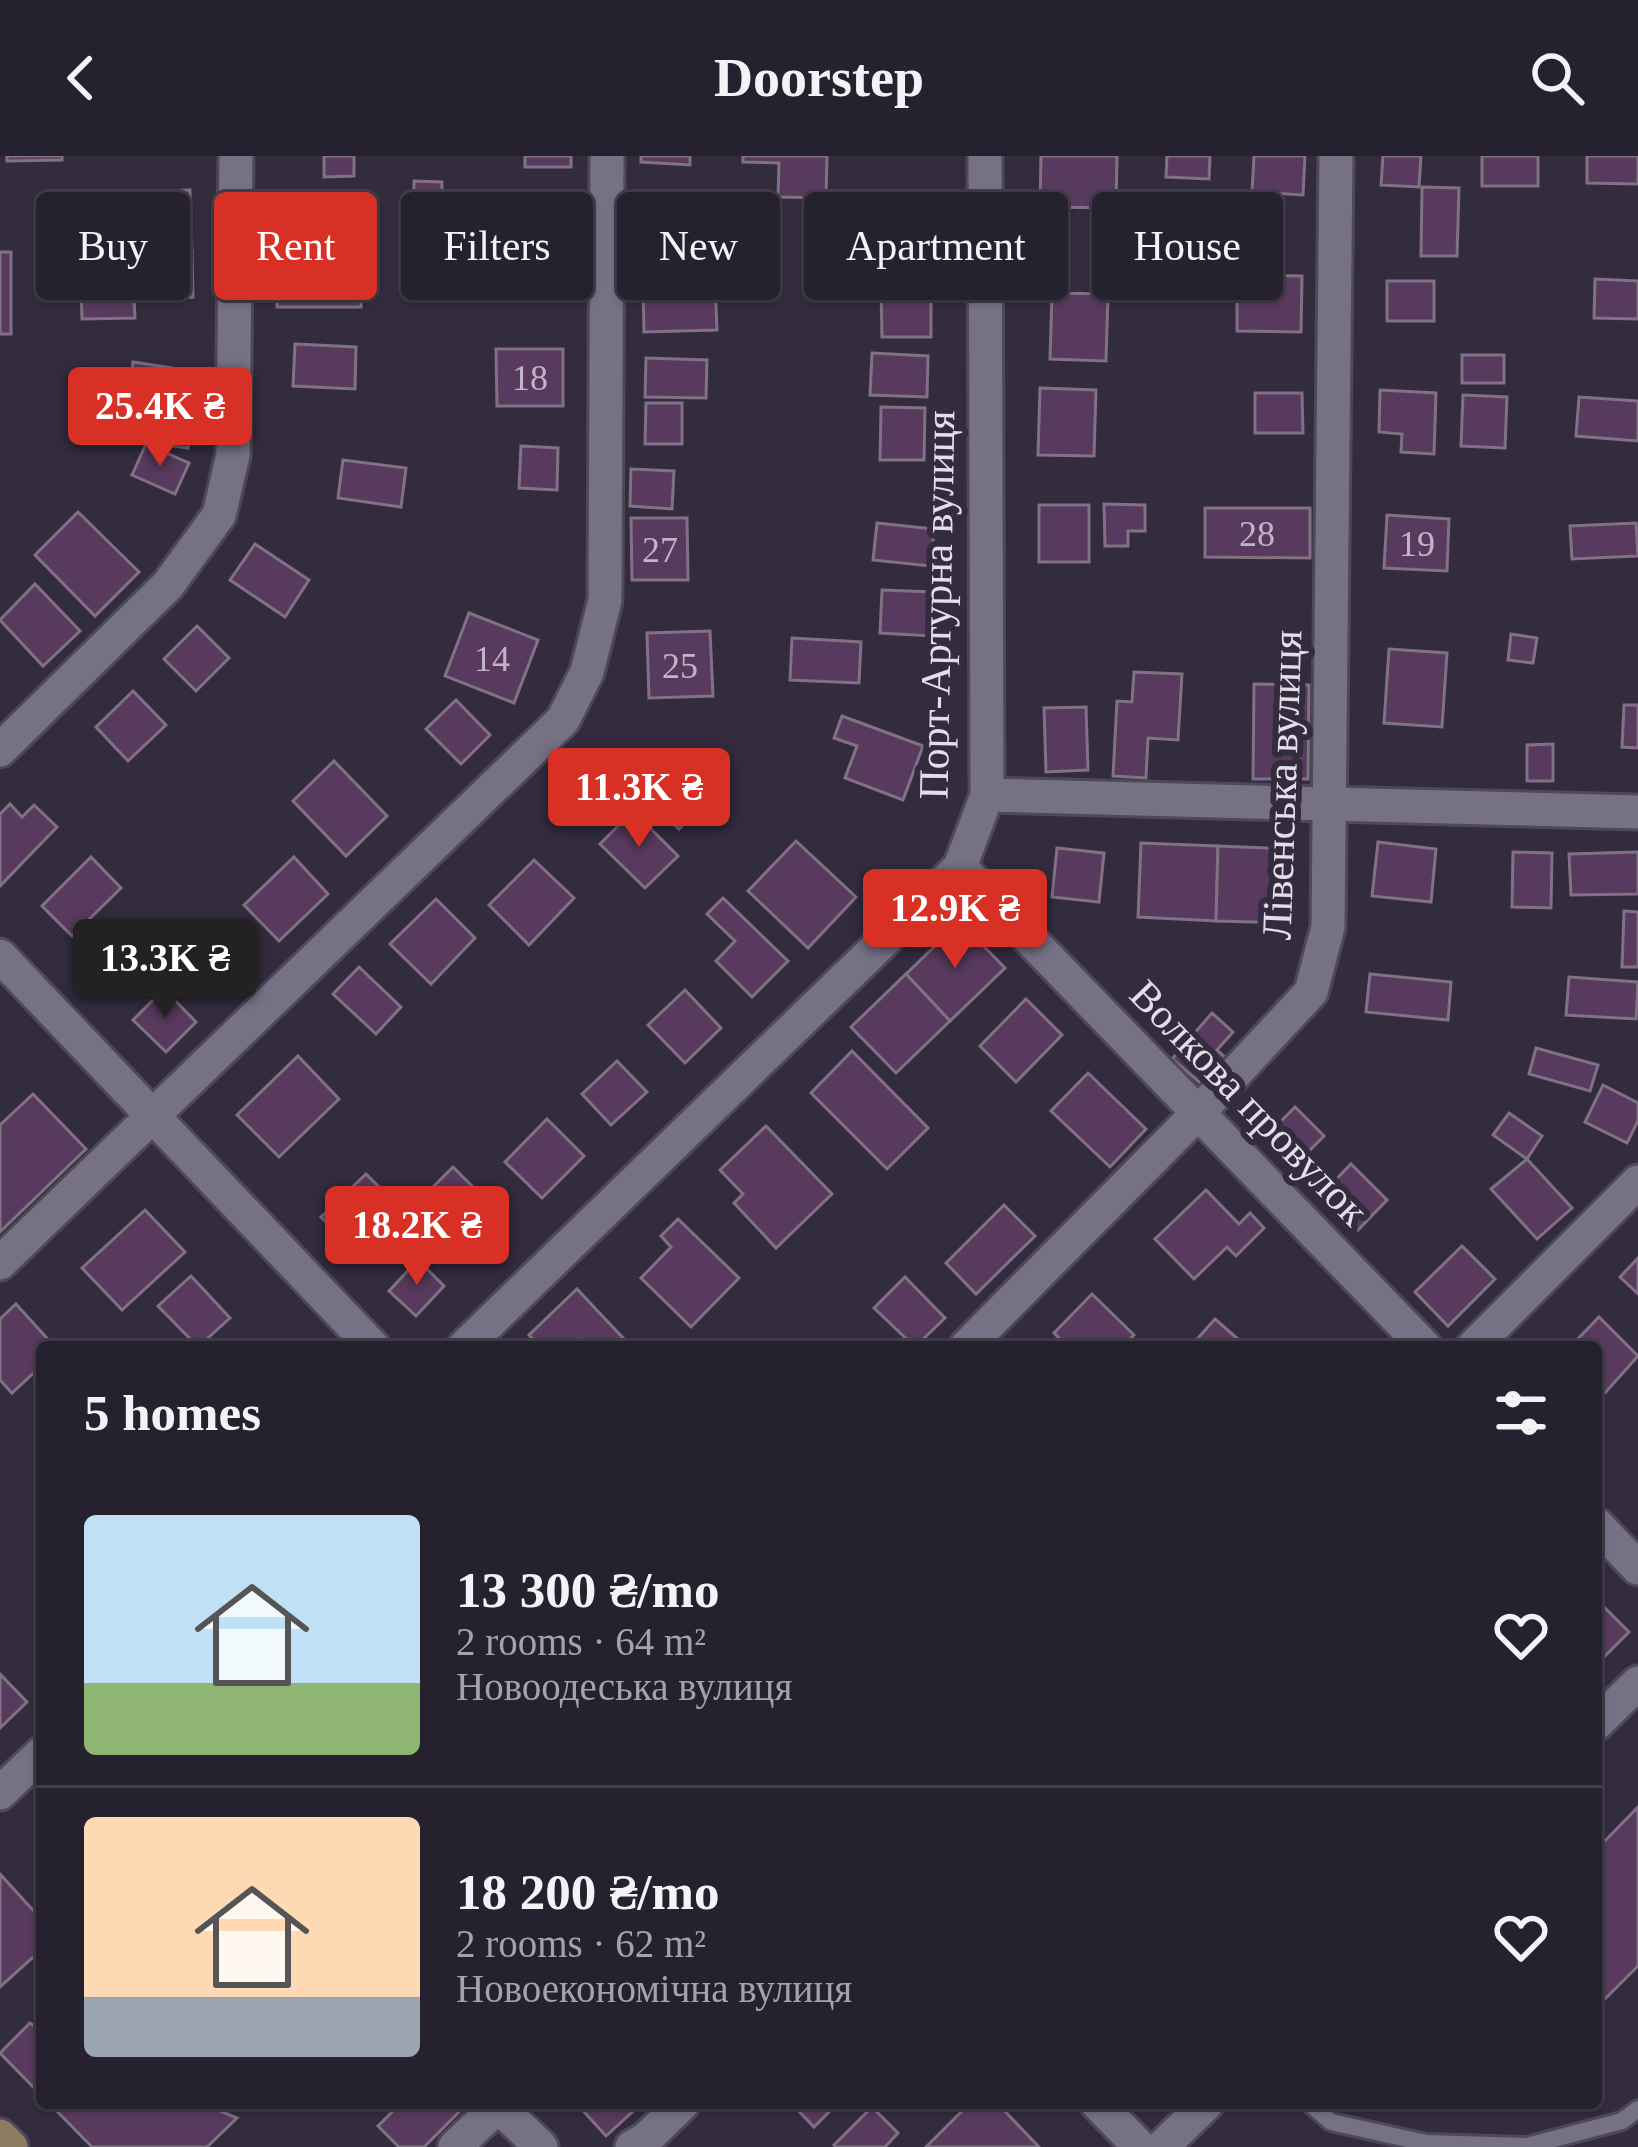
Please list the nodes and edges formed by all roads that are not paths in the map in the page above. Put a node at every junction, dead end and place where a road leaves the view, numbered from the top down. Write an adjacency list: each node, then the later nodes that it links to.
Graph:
1 (236, 156): 5 (street)
2 (608, 156): 12 (street)
3 (985, 156): 6 (street, Порт-Артурна вулиця)
4 (1336, 156): 7 (street, Лівенська вулиця)
5 (0, 750)
6 (987, 795): 7 (street); 9 (street, Порт-Артурна вулиця)
7 (1331, 805): 8 (street); 11 (street, Лівенська вулиця)
8 (1638, 812)
9 (960, 867): 11 (street, Волкова провулок); 16 (street, Порт-Артурна вулиця)
10 (0, 956): 12 (street)
11 (1198, 1113): 17 (street, Лівенська вулиця); 18 (street, Волкова провулок)
12 (153, 1117): 14 (street); 15 (street)
13 (1638, 1182): 19 (street)
14 (0, 1263)
15 (367, 1341)
16 (470, 1341)
17 (972, 1341)
18 (1419, 1341)
19 (1479, 1341)
20 (1602, 1530): 21 (street)
21 (1638, 1568)
22 (1638, 1683): 23 (street)
23 (1602, 1718)
24 (36, 1759): 25 (street)
25 (0, 1793)
26 (1638, 2108): 32 (lane)
27 (491, 2109): 35 (street)
28 (501, 2109): 36 (street)
29 (677, 2109): 37 (street)
30 (1103, 2109): 38 (street)
31 (1201, 2109): 39 (street)
32 (1316, 2109)
33 (0, 2136): 34 (main road)
34 (11, 2147)
35 (455, 2147)
36 (541, 2147)
37 (632, 2147)
38 (1140, 2147)
39 (1162, 2147)

